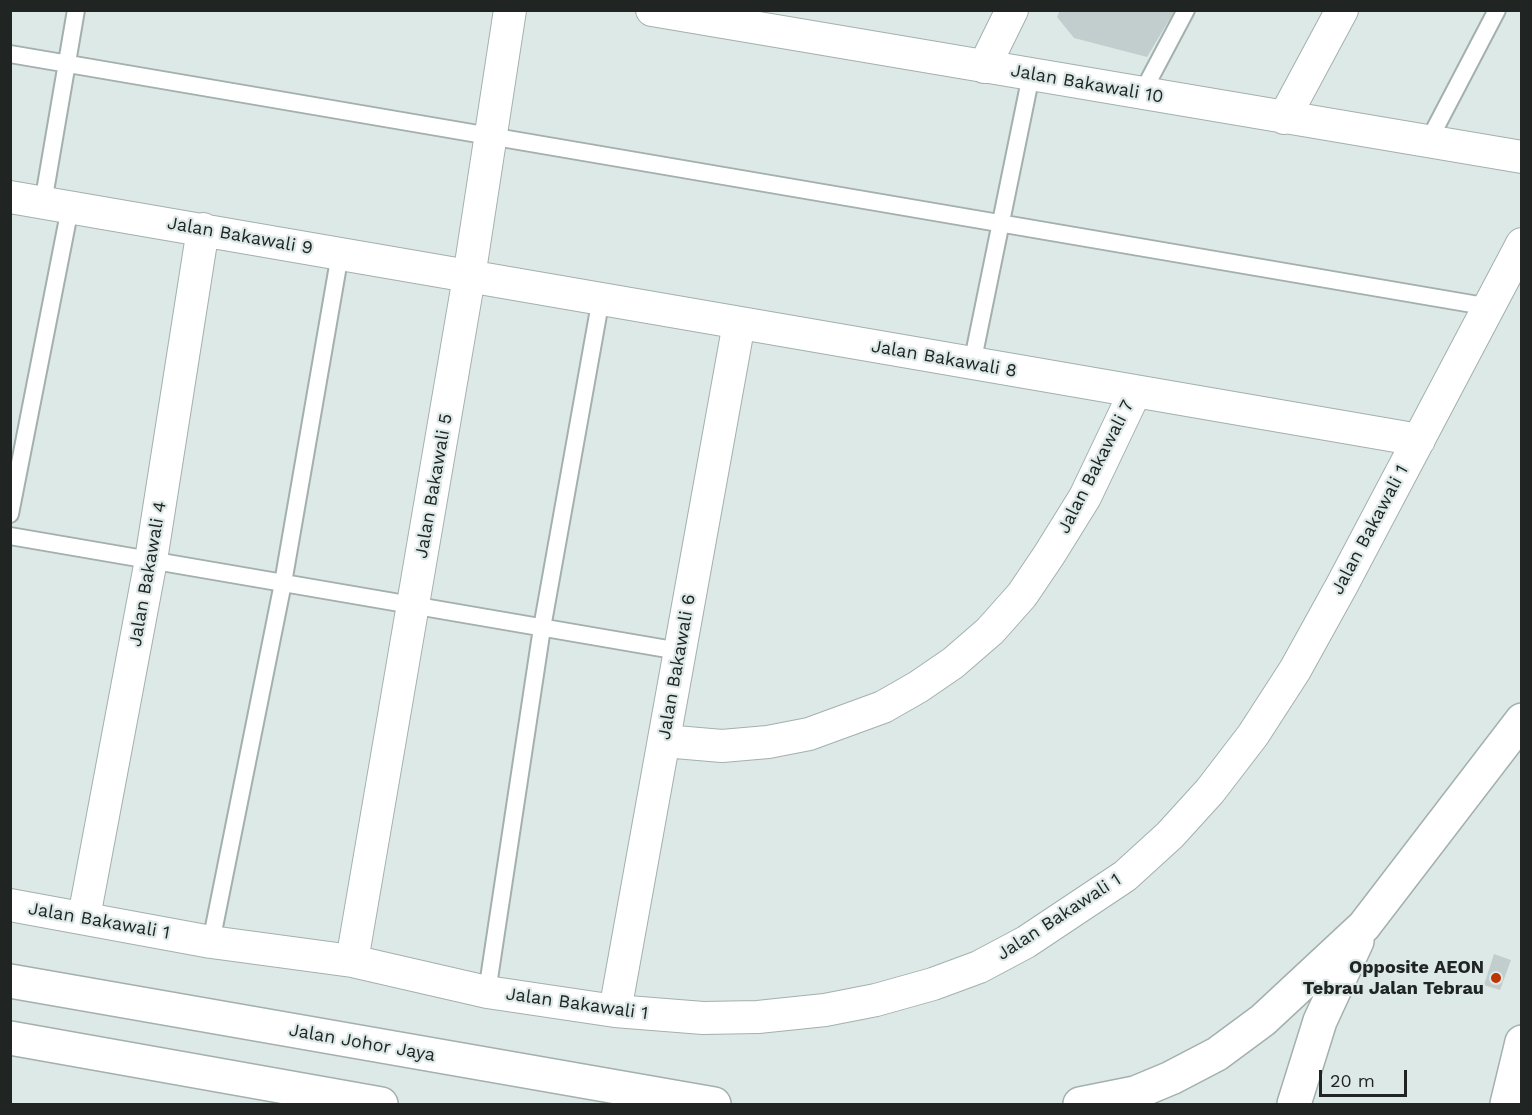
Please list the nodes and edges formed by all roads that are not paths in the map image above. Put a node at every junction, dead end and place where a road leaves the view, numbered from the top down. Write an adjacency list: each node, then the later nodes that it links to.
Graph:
1 (76, 10): 9 (lane)
2 (510, 10): 14 (street, Jalan Bakawali 5)
3 (652, 10): 10 (street, Jalan Bakawali 10)
4 (1012, 10): 10 (street)
5 (1186, 10): 12 (lane)
6 (1342, 10): 13 (street)
7 (1497, 10): 15 (lane)
8 (10, 54): 9 (lane)
9 (67, 65): 14 (lane); 18 (lane)
10 (984, 67): 11 (street, Jalan Bakawali 10)
11 (1031, 75): 12 (street, Jalan Bakawali 10); 19 (lane)
12 (1142, 93): 13 (street, Jalan Bakawali 10)
13 (1284, 118): 15 (street, Jalan Bakawali 10)
14 (491, 135): 19 (lane); 23 (street, Jalan Bakawali 5)
15 (1428, 142): 16 (street, Jalan Bakawali 10)
16 (1521, 158)
17 (10, 197): 18 (street, Jalan Bakawali 9)
18 (56, 205): 20 (street, Jalan Bakawali 9); 30 (lane)
19 (1000, 222): 25 (lane); 27 (lane)
20 (202, 229): 22 (street, Jalan Bakawali 9); 32 (street, Jalan Bakawali 4)
21 (1521, 244): 25 (street, Jalan Bakawali 1)
22 (340, 254): 23 (street, Jalan Bakawali 9); 33 (lane)
23 (469, 277): 24 (street, Jalan Bakawali 8); 34 (street, Jalan Bakawali 5)
24 (601, 298): 26 (street, Jalan Bakawali 8); 35 (lane)
25 (1490, 307): 29 (street, Jalan Bakawali 1)
26 (739, 323): 27 (street, Jalan Bakawali 8); 36 (street, Jalan Bakawali 6)
27 (972, 364): 28 (street, Jalan Bakawali 8)
28 (1135, 392): 29 (street, Jalan Bakawali 8); 38 (street, Jalan Bakawali 7)
29 (1419, 440): 46 (street, Jalan Bakawali 1)
30 (10, 514)
31 (10, 536): 32 (lane)
32 (151, 560): 33 (lane); 40 (street, Jalan Bakawali 4)
33 (283, 583): 34 (lane); 42 (lane)
34 (414, 606): 35 (lane); 43 (street, Jalan Bakawali 5)
35 (542, 628): 36 (lane); 45 (lane)
36 (679, 651): 38 (street, Jalan Bakawali 6)
37 (1521, 720): 41 (main road)
38 (664, 741): 46 (street, Jalan Bakawali 6)
39 (10, 905): 40 (street, Jalan Bakawali 1)
40 (84, 917): 42 (street, Jalan Bakawali 1)
41 (1364, 926): 51 (main road); 52 (main road)
42 (211, 942): 43 (street, Jalan Bakawali 1)
43 (352, 961): 45 (street, Jalan Bakawali 1)
44 (10, 981): 50 (main road, Jalan Johor Jaya)
45 (487, 992): 46 (street, Jalan Bakawali 1)
46 (615, 1011)
47 (10, 1038): 49 (main road)
48 (1521, 1042): 53 (main road)
49 (381, 1104)
50 (714, 1104)
51 (1080, 1104)
52 (1294, 1104)
53 (1507, 1104)

